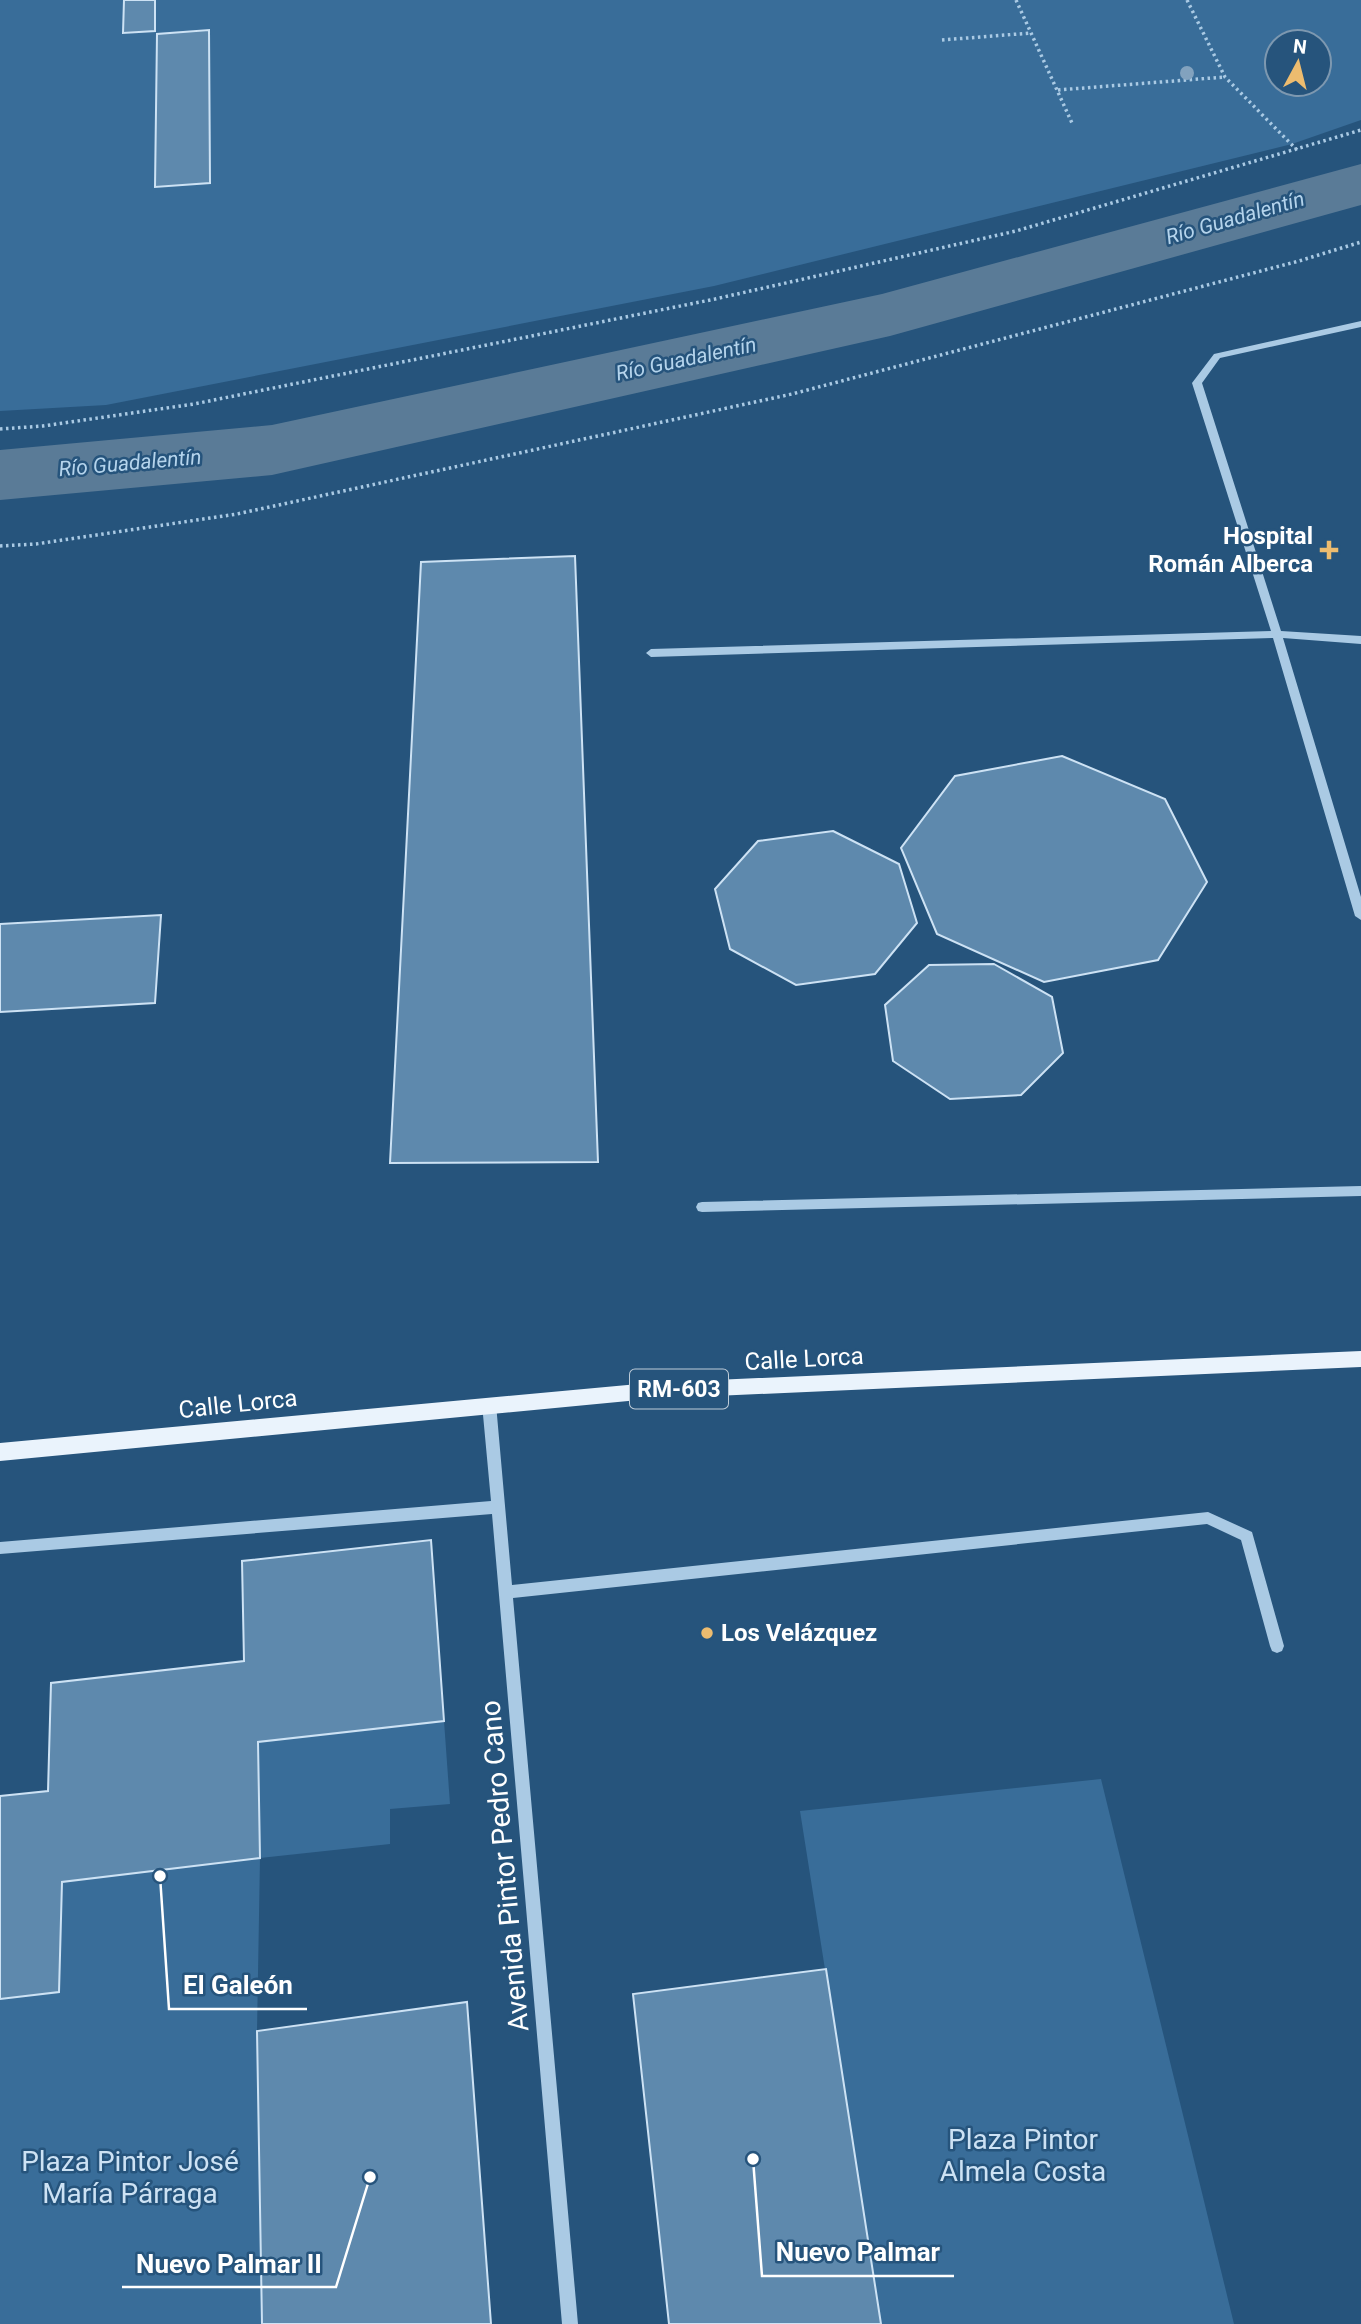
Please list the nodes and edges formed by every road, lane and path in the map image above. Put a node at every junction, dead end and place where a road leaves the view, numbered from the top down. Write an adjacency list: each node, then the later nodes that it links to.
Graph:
1 (1016, 0): 3 (path)
2 (1187, 0): 5 (path)
3 (1031, 33): 4 (path); 6 (path)
4 (943, 40)
5 (1226, 77): 6 (path); 9 (path)
6 (1058, 90): 7 (path)
7 (1072, 124)
8 (1361, 130): 9 (path)
9 (1297, 150): 12 (path)
10 (1361, 242): 13 (path)
11 (1361, 324): 14 (street)
12 (0, 429)
13 (0, 546)
14 (1277, 634): 15 (street); 16 (street); 17 (street)
15 (1361, 640)
16 (651, 653)
17 (1361, 916)
18 (1361, 1191): 19 (street)
19 (702, 1207)
20 (1361, 1359): 21 (main road, Calle Lorca / RM-603)
21 (489, 1404): 22 (main road, Calle Lorca / RM-603); 23 (street, Avenida Pintor Pedro Cano)
22 (0, 1452)
23 (497, 1507): 24 (street); 25 (street, Avenida Pintor Pedro Cano)
24 (0, 1548)
25 (505, 1592): 26 (street); 27 (street, Avenida Pintor Pedro Cano)
26 (1278, 1646)
27 (570, 2324)

